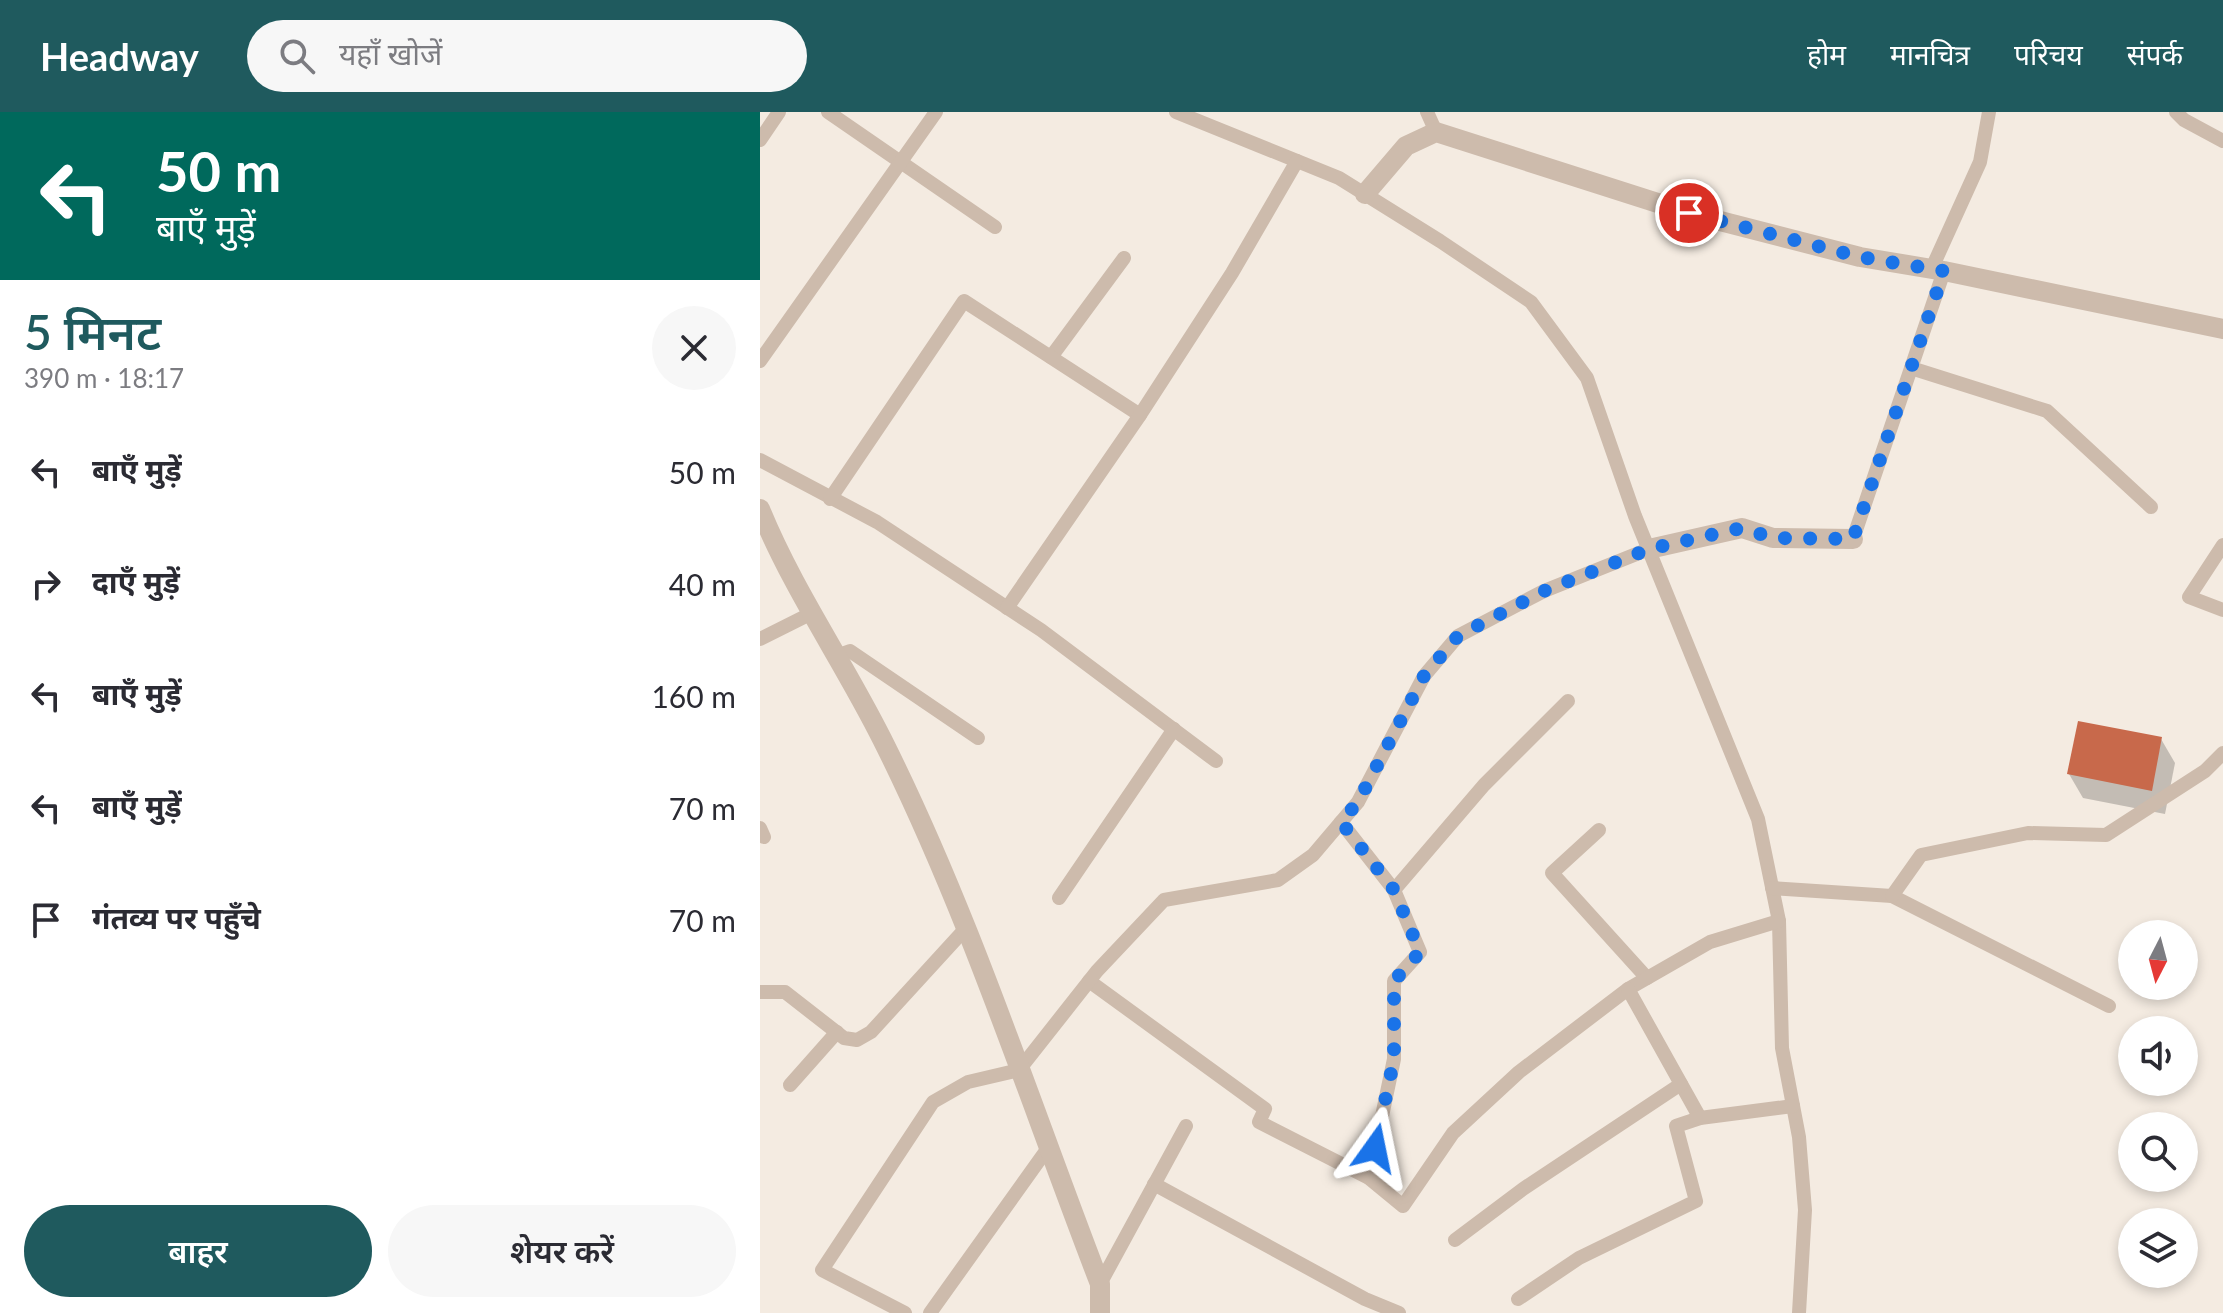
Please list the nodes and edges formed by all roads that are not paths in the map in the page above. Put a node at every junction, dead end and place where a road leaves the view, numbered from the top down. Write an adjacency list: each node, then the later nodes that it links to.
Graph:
1 (779, 112): 9 (lane)
2 (828, 112): 12 (lane)
3 (936, 112): 12 (lane)
4 (1176, 112): 11 (lane)
5 (1427, 112): 8 (lane)
6 (1989, 112): 16 (lane)
7 (2176, 112): 10 (lane)
8 (1436, 132): 13 (street); 16 (street)
9 (760, 140)
10 (2223, 141)
11 (1297, 161): 13 (lane); 21 (lane)
12 (901, 162): 14 (lane); 19 (lane)
13 (1365, 194): 28 (lane)
14 (995, 227)
15 (1124, 258): 18 (lane)
16 (1938, 270): 17 (street); 20 (lane)
17 (2223, 329)
18 (1051, 357): 21 (lane); 23 (lane)
19 (760, 361)
20 (1911, 368): 24 (lane); 26 (lane)
21 (1140, 415): 29 (lane)
22 (760, 460): 23 (lane)
23 (830, 499): 29 (lane)
24 (2151, 507)
25 (760, 509): 31 (street)
26 (1853, 539): 28 (street)
27 (2223, 545): 30 (lane)
28 (1649, 549): 39 (lane); 41 (lane)
29 (1007, 608): 35 (lane)
30 (2223, 610)
31 (812, 613): 32 (lane); 33 (street)
32 (760, 639)
33 (836, 656): 36 (lane); 46 (street)
34 (1568, 701): 42 (lane)
35 (1174, 729): 38 (lane); 44 (lane)
36 (978, 738)
37 (2221, 756): 43 (lane)
38 (1216, 761)
39 (1341, 822): 42 (lane); 48 (lane)
40 (1599, 830): 47 (lane)
41 (1772, 888): 43 (lane); 45 (lane)
42 (1394, 890): 60 (lane)
43 (1892, 896): 51 (lane)
44 (1059, 898)
45 (1779, 921): 47 (lane); 56 (lane)
46 (967, 927): 52 (lane); 53 (street)
47 (1647, 978): 49 (lane)
48 (1089, 981): 53 (lane); 60 (lane)
49 (1628, 989): 54 (lane); 60 (lane)
50 (760, 992): 52 (lane)
51 (2109, 1006)
52 (837, 1032): 55 (lane)
53 (1019, 1070): 59 (street); 66 (lane)
54 (1681, 1084): 57 (lane); 62 (lane)
55 (790, 1085)
56 (1793, 1106): 57 (lane); 71 (lane)
57 (1700, 1118): 65 (lane)
58 (1186, 1126): 61 (lane)
59 (1048, 1148): 63 (street); 67 (lane)
60 (1369, 1178)
61 (1154, 1184): 63 (lane); 64 (lane)
62 (1455, 1240)
63 (1100, 1284): 68 (street)
64 (1365, 1299): 69 (lane); 70 (lane)
65 (1518, 1299)
66 (905, 1313)
67 (930, 1313)
68 (1100, 1313)
69 (1358, 1313)
70 (1399, 1313)
71 (1799, 1313)

